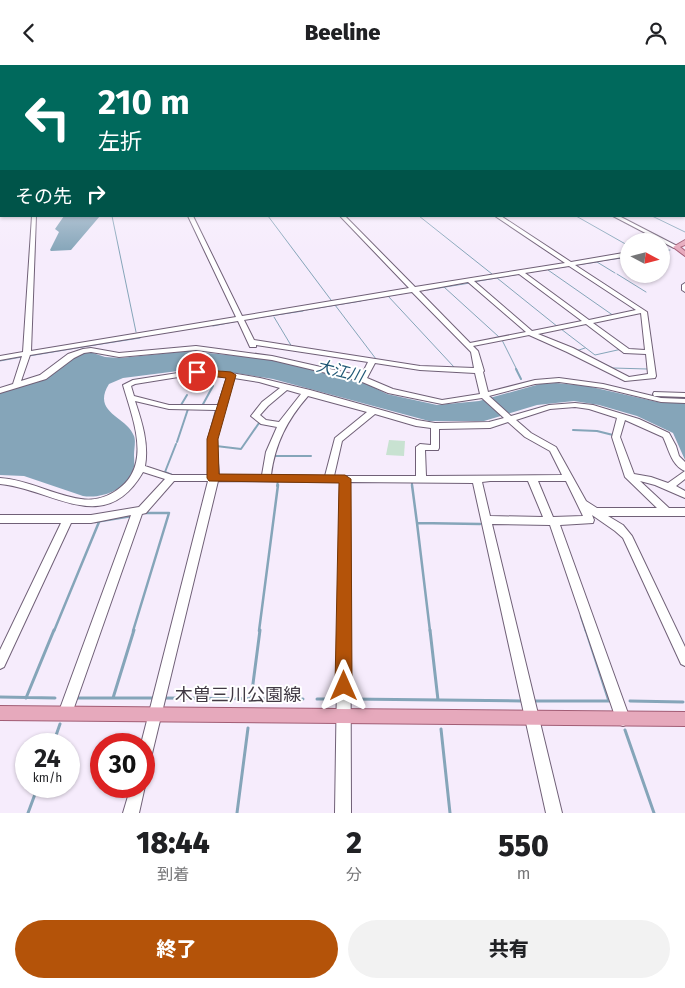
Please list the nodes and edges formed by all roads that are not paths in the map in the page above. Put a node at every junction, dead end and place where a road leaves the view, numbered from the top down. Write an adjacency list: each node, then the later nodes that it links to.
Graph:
1 (34, 217): 24 (street)
2 (190, 217): 18 (street)
3 (343, 217): 15 (street)
4 (498, 217): 11 (street)
5 (617, 217): 7 (street)
6 (685, 242): 7 (main road)
7 (676, 247): 8 (street); 9 (main road)
8 (670, 248)
9 (685, 254)
10 (620, 256): 11 (street)
11 (569, 264): 12 (street); 17 (street)
12 (520, 272): 13 (street); 19 (street)
13 (469, 280): 15 (street); 20 (street)
14 (685, 285): 16 (street)
15 (415, 289): 18 (street); 22 (street)
16 (685, 290)
17 (643, 311): 19 (street); 23 (street)
18 (239, 318): 21 (street); 24 (street)
19 (587, 322): 20 (street); 23 (street)
20 (531, 333): 22 (street); 31 (street)
21 (252, 341): 25 (street); 27 (street)
22 (469, 345): 28 (street)
23 (650, 352): 31 (street)
24 (27, 354): 26 (street); 32 (street)
25 (256, 355): 30 (street); 32 (street)
26 (0, 358)
27 (372, 361): 28 (street); 30 (street)
28 (480, 371): 39 (street)
29 (231, 375): 33 (street); 38 (street); 41 (street)
30 (363, 379): 39 (street)
31 (628, 379): 36 (street)
32 (16, 385): 34 (street)
33 (286, 387): 35 (street); 45 (street)
34 (0, 391)
35 (307, 392): 42 (street); 45 (street)
36 (631, 392): 37 (street); 39 (street); 40 (street)
37 (685, 395)
38 (130, 397): 41 (street); 47 (street)
39 (484, 397): 44 (street)
40 (685, 401)
41 (222, 408): 52 (street)
42 (374, 411): 46 (street); 55 (street)
43 (622, 417): 44 (street); 48 (street); 50 (street)
44 (508, 418): 46 (street); 53 (street)
45 (282, 425): 54 (street)
46 (435, 426): 57 (street)
47 (141, 468): 51 (street); 64 (street)
48 (685, 468)
49 (685, 474): 61 (street)
50 (630, 477): 61 (street); 66 (street)
51 (172, 478): 52 (street); 65 (street)
52 (214, 478): 54 (street); 77 (street)
53 (568, 478): 58 (street); 63 (street)
54 (266, 479): 55 (street)
55 (329, 479): 56 (street)
56 (345, 479): 57 (street); 78 (street)
57 (421, 479): 59 (street)
58 (532, 479): 59 (street); 72 (street)
59 (477, 480): 71 (street)
60 (0, 481): 64 (street)
61 (669, 487): 62 (street)
62 (685, 495)
63 (582, 503): 67 (street); 72 (street)
64 (91, 504): 70 (street)
65 (138, 511): 70 (street); 76 (street)
66 (667, 511): 67 (street); 68 (street)
67 (595, 512): 73 (street)
68 (685, 512)
69 (0, 519): 70 (street)
70 (72, 519): 74 (street)
71 (486, 520): 72 (street); 79 (street)
72 (552, 521): 80 (street)
73 (685, 660)
74 (0, 663)
75 (0, 713): 76 (main road, 木曽三川公園線)
76 (65, 714): 77 (main road, 木曽三川公園線)
77 (155, 715): 78 (main road, 木曽三川公園線); 82 (street)
78 (344, 716): 79 (main road, 木曽三川公園線); 85 (street)
79 (532, 719): 80 (main road, 木曽三川公園線); 86 (street)
80 (623, 719): 81 (main road, 木曽三川公園線)
81 (685, 719)
82 (151, 733)
83 (135, 798): 84 (street)
84 (131, 813)
85 (343, 813)
86 (554, 813)

